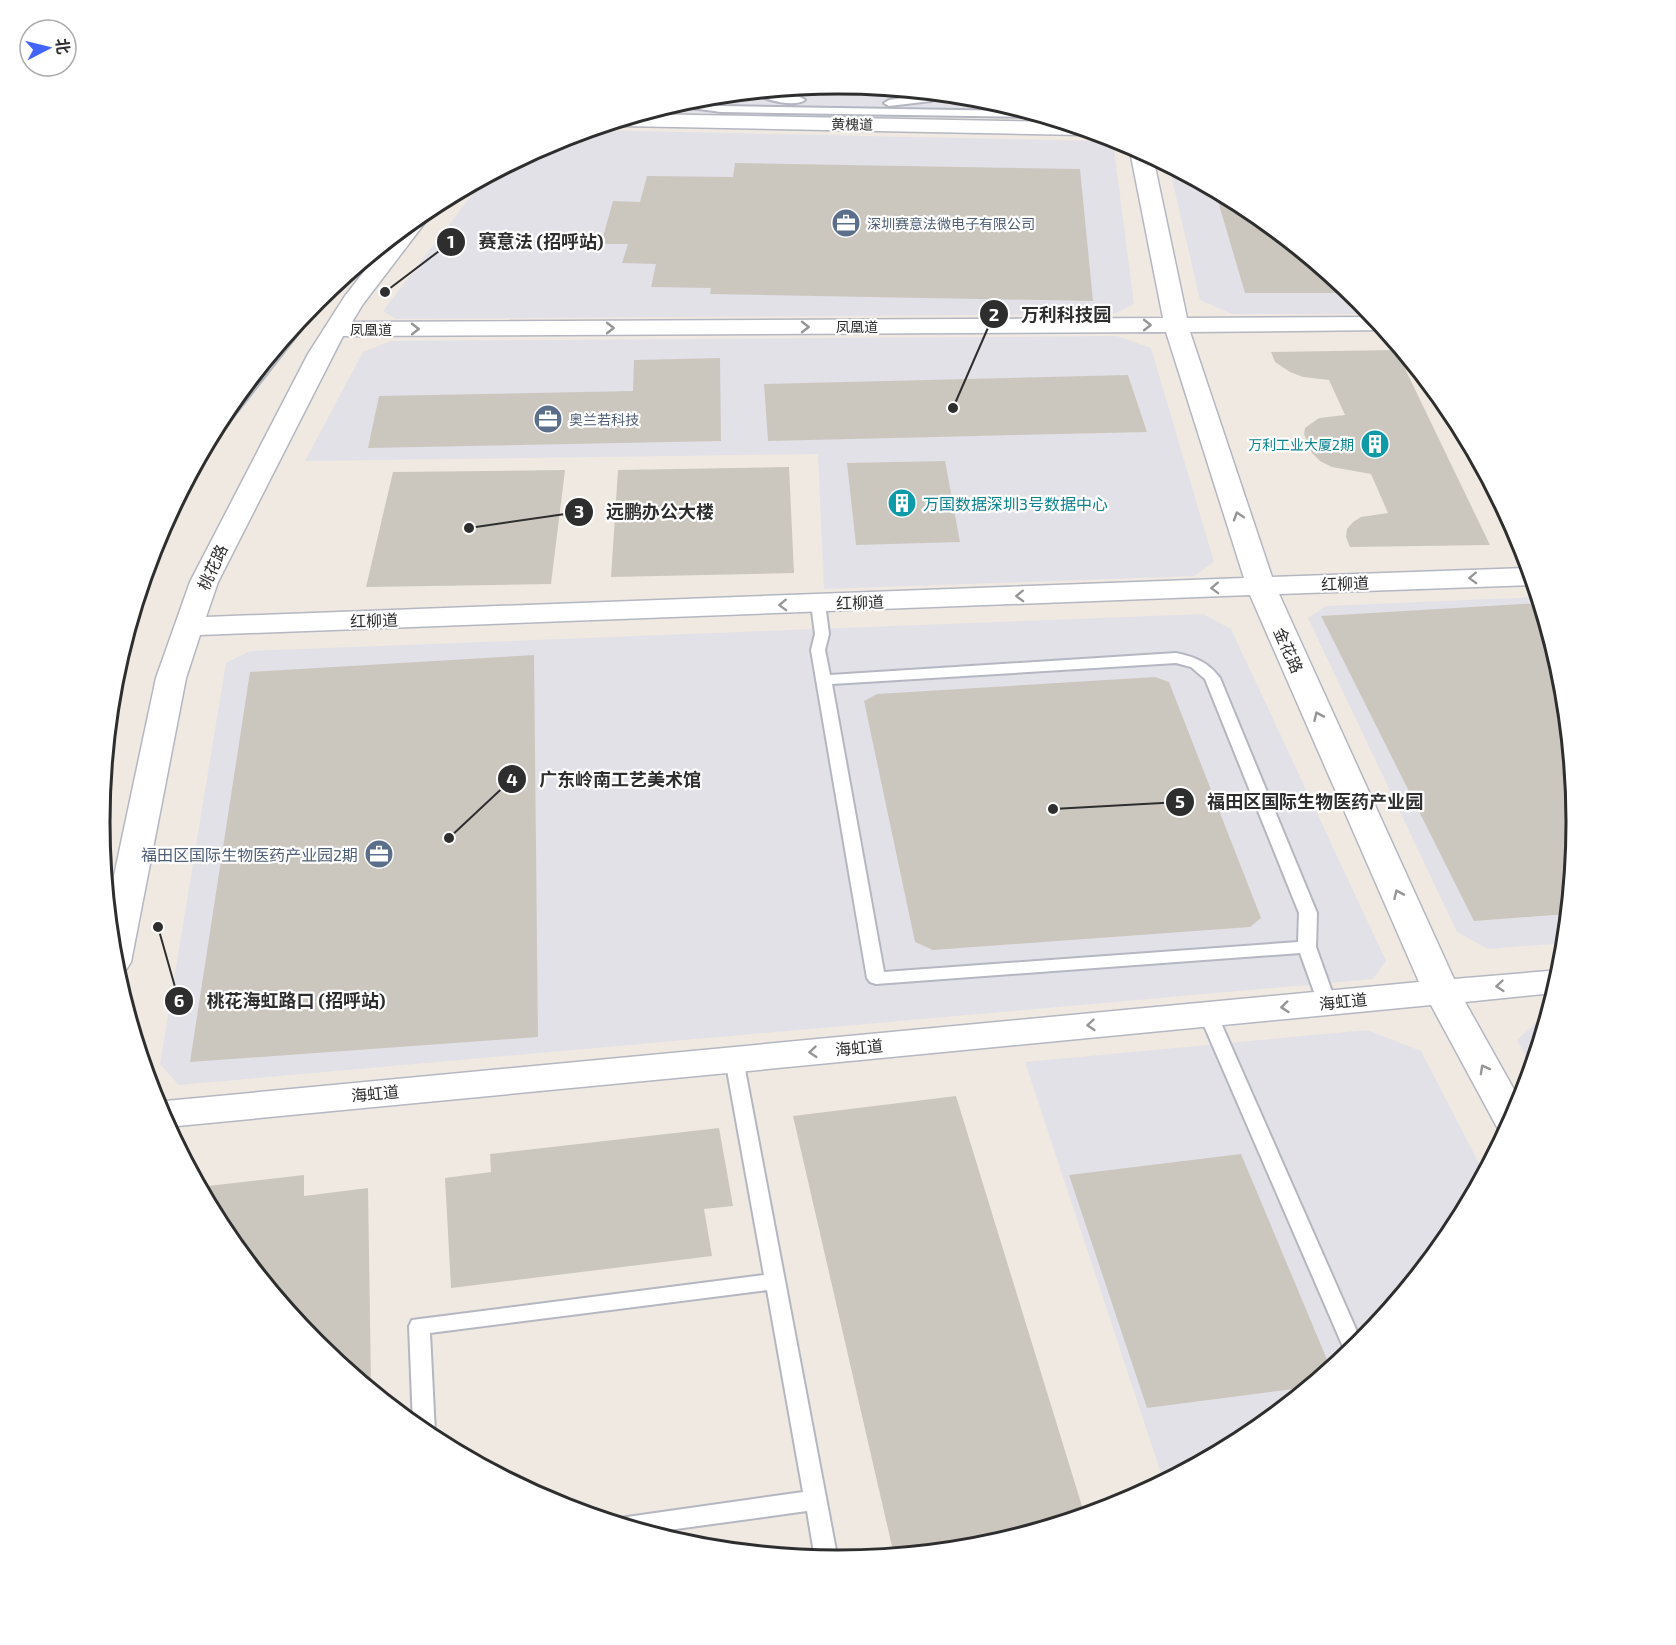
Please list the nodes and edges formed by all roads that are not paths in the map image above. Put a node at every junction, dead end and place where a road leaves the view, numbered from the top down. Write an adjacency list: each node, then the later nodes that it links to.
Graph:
1 (786, 96): 4 (lane)
2 (919, 100): 4 (lane)
3 (705, 107): 4 (lane)
4 (835, 112): 5 (lane); 6 (street, 黄槐道); 7 (street, 黄槐道)
5 (1004, 114)
6 (650, 119)
7 (1052, 127)
8 (1144, 163): 11 (street, 金花路)
9 (398, 243): 12 (street, 桃花路)
10 (1368, 324): 11 (street, 凤凰道)
11 (1176, 325): 12 (street, 凤凰道, one-way to 11); 14 (street, 金花路, one-way to 11)
12 (335, 329): 16 (street, 桃花路)
13 (1523, 576): 14 (street, 红柳道, one-way to 14)
14 (1261, 586): 15 (street, 红柳道, one-way to 15); 21 (street, 金花路, one-way to 14)
15 (818, 603): 16 (street, 红柳道, one-way to 16); 17 (lane)
16 (188, 627): 18 (street, 桃花路)
17 (823, 680): 19 (lane); 19 (lane)
18 (119, 934)
19 (1307, 947): 22 (lane)
20 (1548, 982): 21 (street, 海虹道, one-way to 21)
21 (1441, 992): 22 (street, 海虹道); 25 (street, 金花路, one-way to 21)
22 (1327, 1002): 23 (street, 海虹道, one-way to 23)
23 (1208, 1014): 24 (street, 海虹道, one-way to 24); 28 (lane)
24 (734, 1059): 26 (street, 海虹道); 27 (lane)
25 (1507, 1110)
26 (171, 1113)
27 (775, 1281): 29 (lane); 30 (lane)
28 (1350, 1340)
29 (423, 1420)
30 (816, 1500): 31 (lane); 32 (lane)
31 (643, 1524)
32 (825, 1550)

